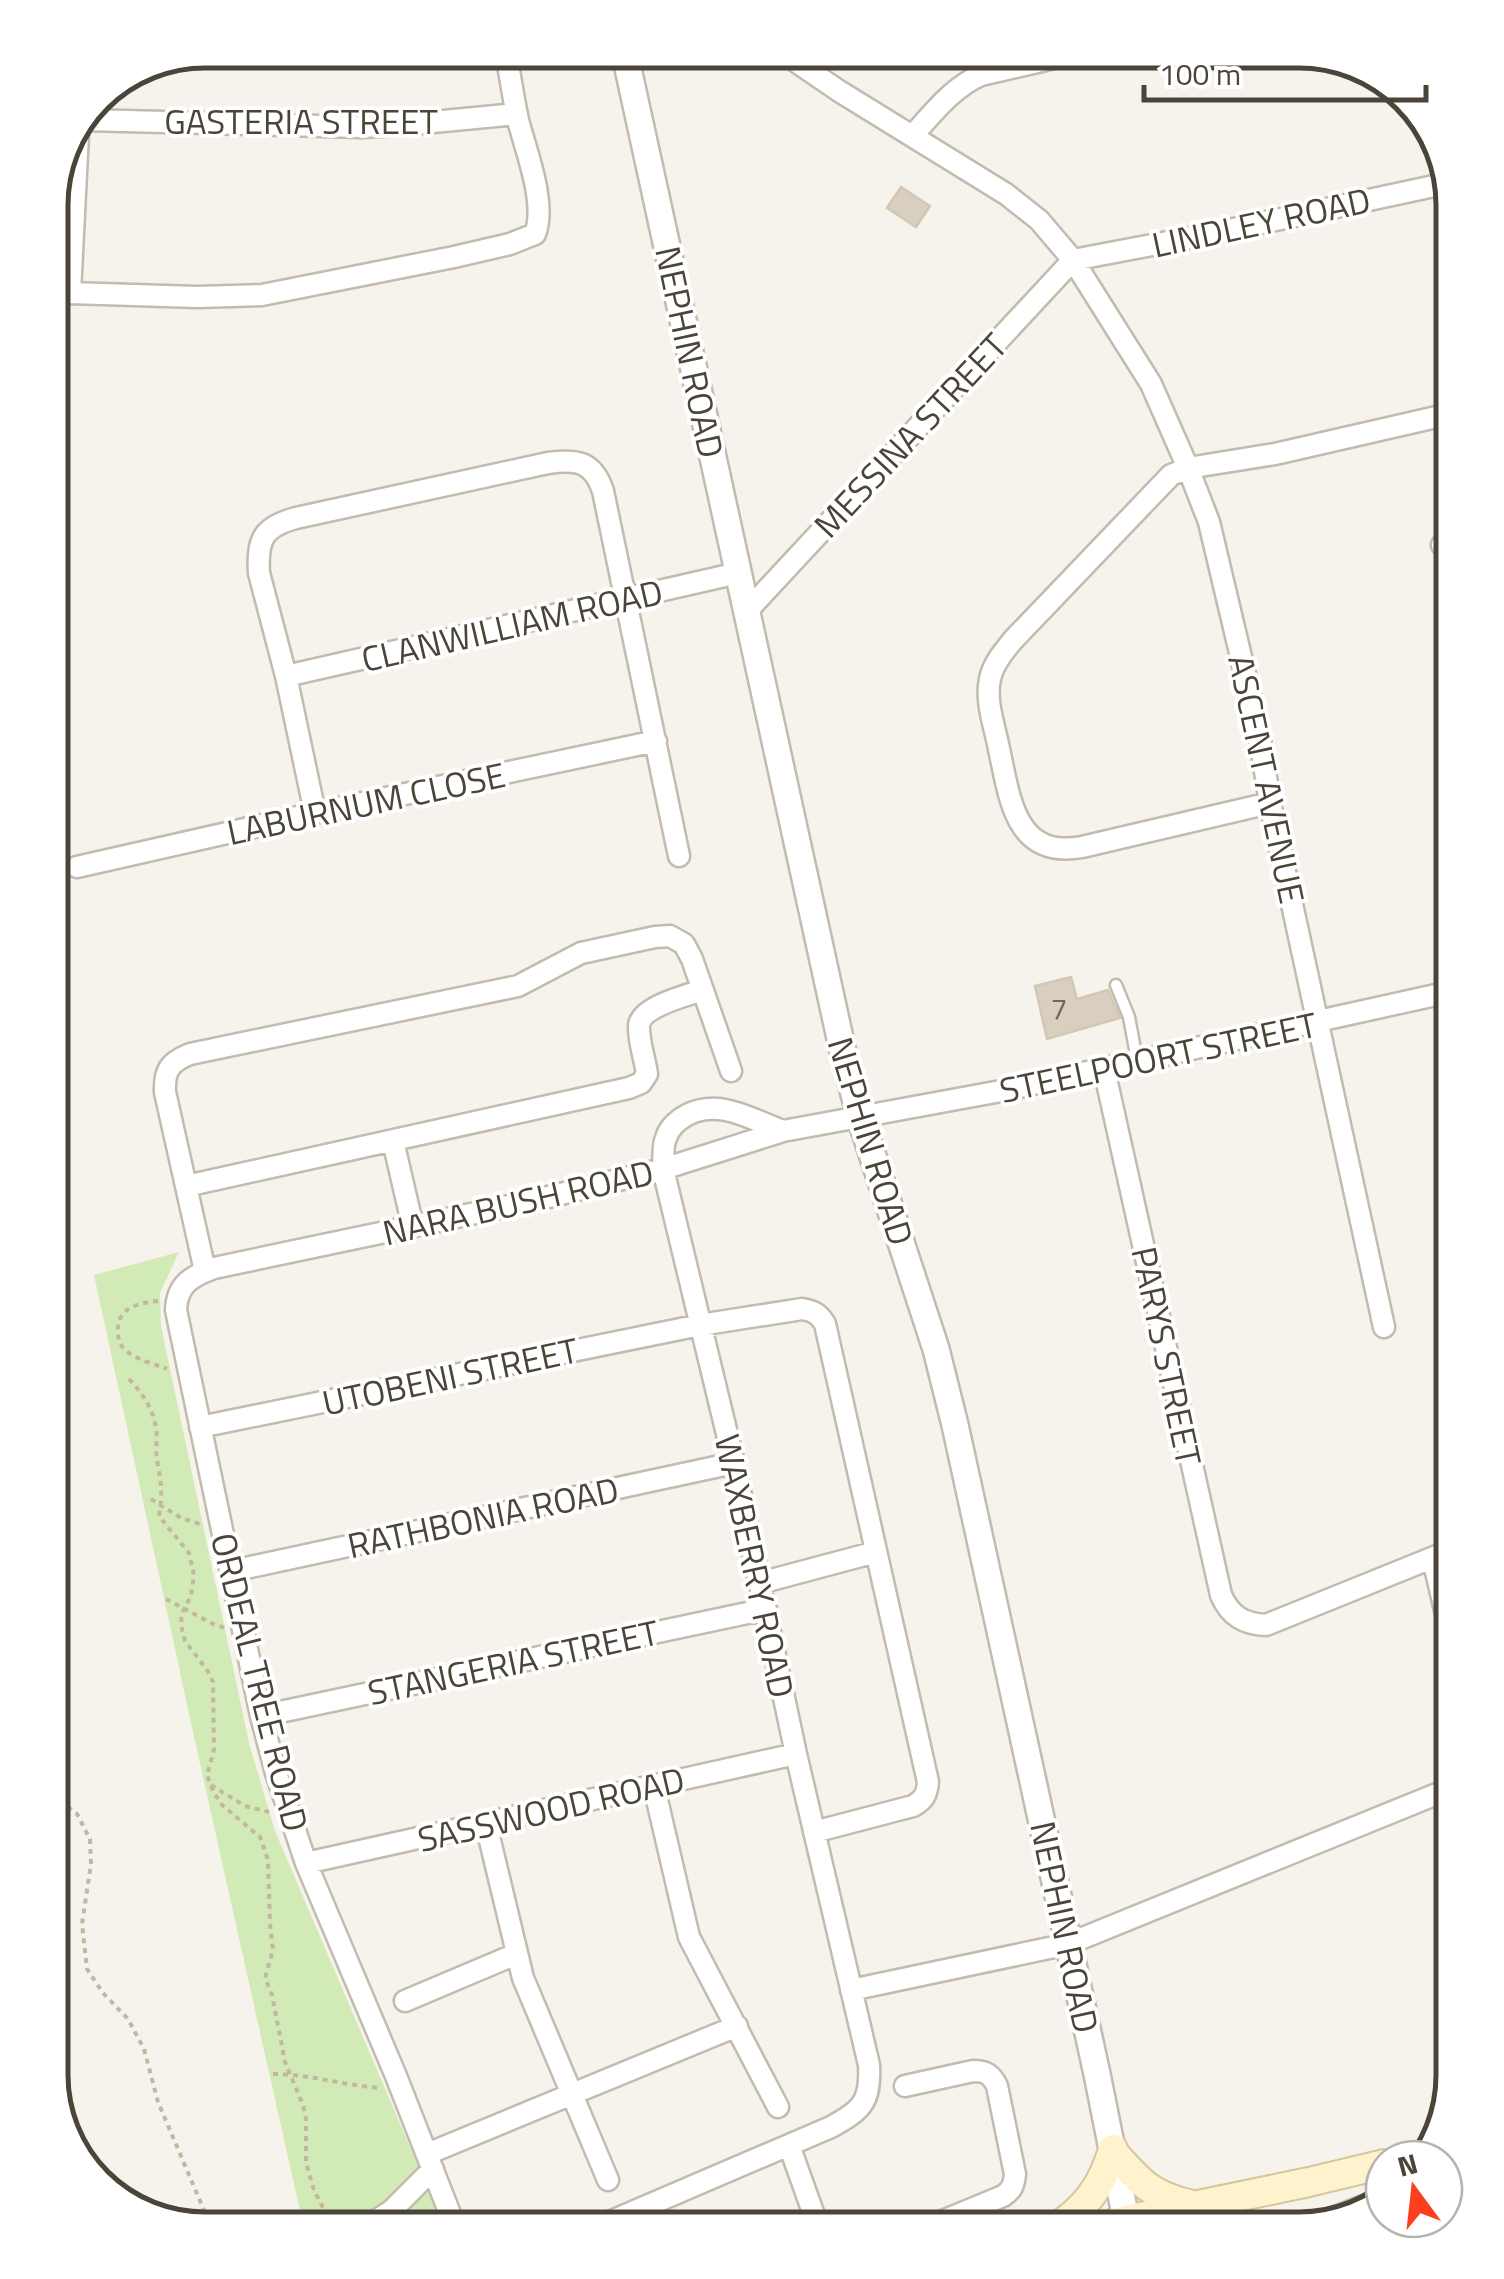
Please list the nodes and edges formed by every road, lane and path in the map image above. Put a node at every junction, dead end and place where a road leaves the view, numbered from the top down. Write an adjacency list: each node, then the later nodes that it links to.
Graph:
1 (508, 68): 5 (street)
2 (628, 68): 15 (street, NEPHIN ROAD)
3 (805, 68): 7 (street, ASCENT AVENUE)
4 (1008, 68): 7 (street)
5 (517, 114): 6 (street, GASTERIA STREET); 12 (street)
6 (98, 120)
7 (913, 135): 11 (street, ASCENT AVENUE)
8 (75, 162): 10 (street)
9 (1435, 186): 11 (street, LINDLEY ROAD)
10 (68, 224)
11 (1074, 260): 14 (street, ASCENT AVENUE); 17 (street, MESSINA STREET)
12 (68, 295)
13 (1436, 418): 14 (street)
14 (1188, 468): 20 (street, ASCENT AVENUE); 20 (street)
15 (738, 573): 16 (street, CLANWILLIAM ROAD); 17 (street, NEPHIN ROAD)
16 (625, 600): 18 (street, CLANWILLIAM ROAD); 18 (street); 19 (street)
17 (747, 611): 31 (street, NEPHIN ROAD)
18 (286, 676): 21 (street)
19 (656, 742): 21 (street, LABURNUM CLOSE); 22 (street)
20 (1270, 803): 27 (street, ASCENT AVENUE)
21 (315, 813): 23 (street, LABURNUM CLOSE)
22 (680, 856)
23 (78, 866)
24 (1116, 985): 28 (lane)
25 (702, 990): 30 (street); 33 (street); 35 (street)
26 (1436, 995): 27 (street, STEELPOORT STREET)
27 (1318, 1022): 28 (street, STEELPOORT STREET); 40 (street, ASCENT AVENUE)
28 (1137, 1062): 29 (street, STEELPOORT STREET)
29 (1104, 1069): 31 (street, STEELPOORT STREET); 50 (street, PARYS STREET)
30 (730, 1071)
31 (860, 1118): 32 (street, NARA BUSH ROAD); 68 (street, NEPHIN ROAD)
32 (783, 1131): 34 (street, NARA BUSH ROAD); 34 (street, WAXBERRY ROAD)
33 (393, 1140): 35 (street); 36 (street)
34 (663, 1169): 36 (street, NARA BUSH ROAD); 39 (street, WAXBERRY ROAD)
35 (186, 1186): 37 (street)
36 (413, 1226): 37 (street, NARA BUSH ROAD)
37 (204, 1272): 38 (street, NARA BUSH ROAD)
38 (178, 1295): 42 (street, ORDEAL TREE ROAD); 42 (path)
39 (700, 1324): 43 (street, UTOBENI STREET); 44 (street, WAXBERRY ROAD); 48 (street, UTOBENI STREET)
40 (1384, 1326)
41 (129, 1379): 46 (path)
42 (190, 1379): 43 (street, ORDEAL TREE ROAD)
43 (200, 1427): 47 (street, ORDEAL TREE ROAD)
44 (734, 1462): 51 (street, RATHBONIA ROAD); 53 (street, WAXBERRY ROAD)
45 (151, 1500): 46 (path)
46 (161, 1506): 47 (path); 56 (path)
47 (222, 1526): 51 (street, ORDEAL TREE ROAD)
48 (876, 1552): 53 (street); 66 (street)
49 (1436, 1558): 50 (street)
50 (1433, 1559): 52 (street)
51 (232, 1571): 57 (street, ORDEAL TREE ROAD)
52 (1436, 1572)
53 (760, 1583): 55 (street, WAXBERRY ROAD)
54 (166, 1599): 56 (path)
55 (766, 1609): 58 (street, STANGERIA STREET); 59 (street, WAXBERRY ROAD)
56 (184, 1610): 57 (path); 60 (path)
57 (244, 1632): 58 (street, ORDEAL TREE ROAD)
58 (261, 1716): 64 (street, ORDEAL TREE ROAD)
59 (796, 1754): 61 (street, SASSWOOD ROAD); 66 (street, WAXBERRY ROAD)
60 (211, 1785): 64 (path); 74 (path)
61 (654, 1786): 65 (street, SASSWOOD ROAD); 72 (street)
62 (1436, 1794): 68 (street)
63 (67, 1806): 86 (path)
64 (288, 1812): 67 (street, ORDEAL TREE ROAD)
65 (486, 1824): 67 (street, SASSWOOD ROAD); 69 (street)
66 (814, 1832): 70 (street, WAXBERRY ROAD)
67 (306, 1863): 75 (street, ORDEAL TREE ROAD)
68 (1068, 1944): 70 (street); 80 (street, NEPHIN ROAD)
69 (516, 1954): 71 (street); 77 (street)
70 (851, 1990): 79 (street, WAXBERRY ROAD)
71 (405, 2001)
72 (737, 2026): 77 (street); 78 (street)
73 (273, 2074): 74 (path)
74 (290, 2074): 75 (path); 87 (path)
75 (400, 2086): 81 (street, ORDEAL TREE ROAD)
76 (905, 2086): 92 (street)
77 (572, 2094): 81 (street); 83 (street)
78 (778, 2106)
79 (789, 2145): 90 (street); 91 (street)
80 (1114, 2151): 85 (main road); 93 (main road); 94 (street, NEPHIN ROAD)
81 (430, 2162): 88 (street); 89 (street, ORDEAL TREE ROAD)
82 (1364, 2169): 85 (main road)
83 (608, 2180)
84 (1364, 2184): 96 (main road)
85 (1207, 2204): 95 (main road)
86 (204, 2211)
87 (325, 2211)
88 (391, 2211)
89 (449, 2211)
90 (635, 2211)
91 (813, 2212)
92 (965, 2212)
93 (1077, 2212)
94 (1125, 2212)
95 (1175, 2212)
96 (1239, 2212)

